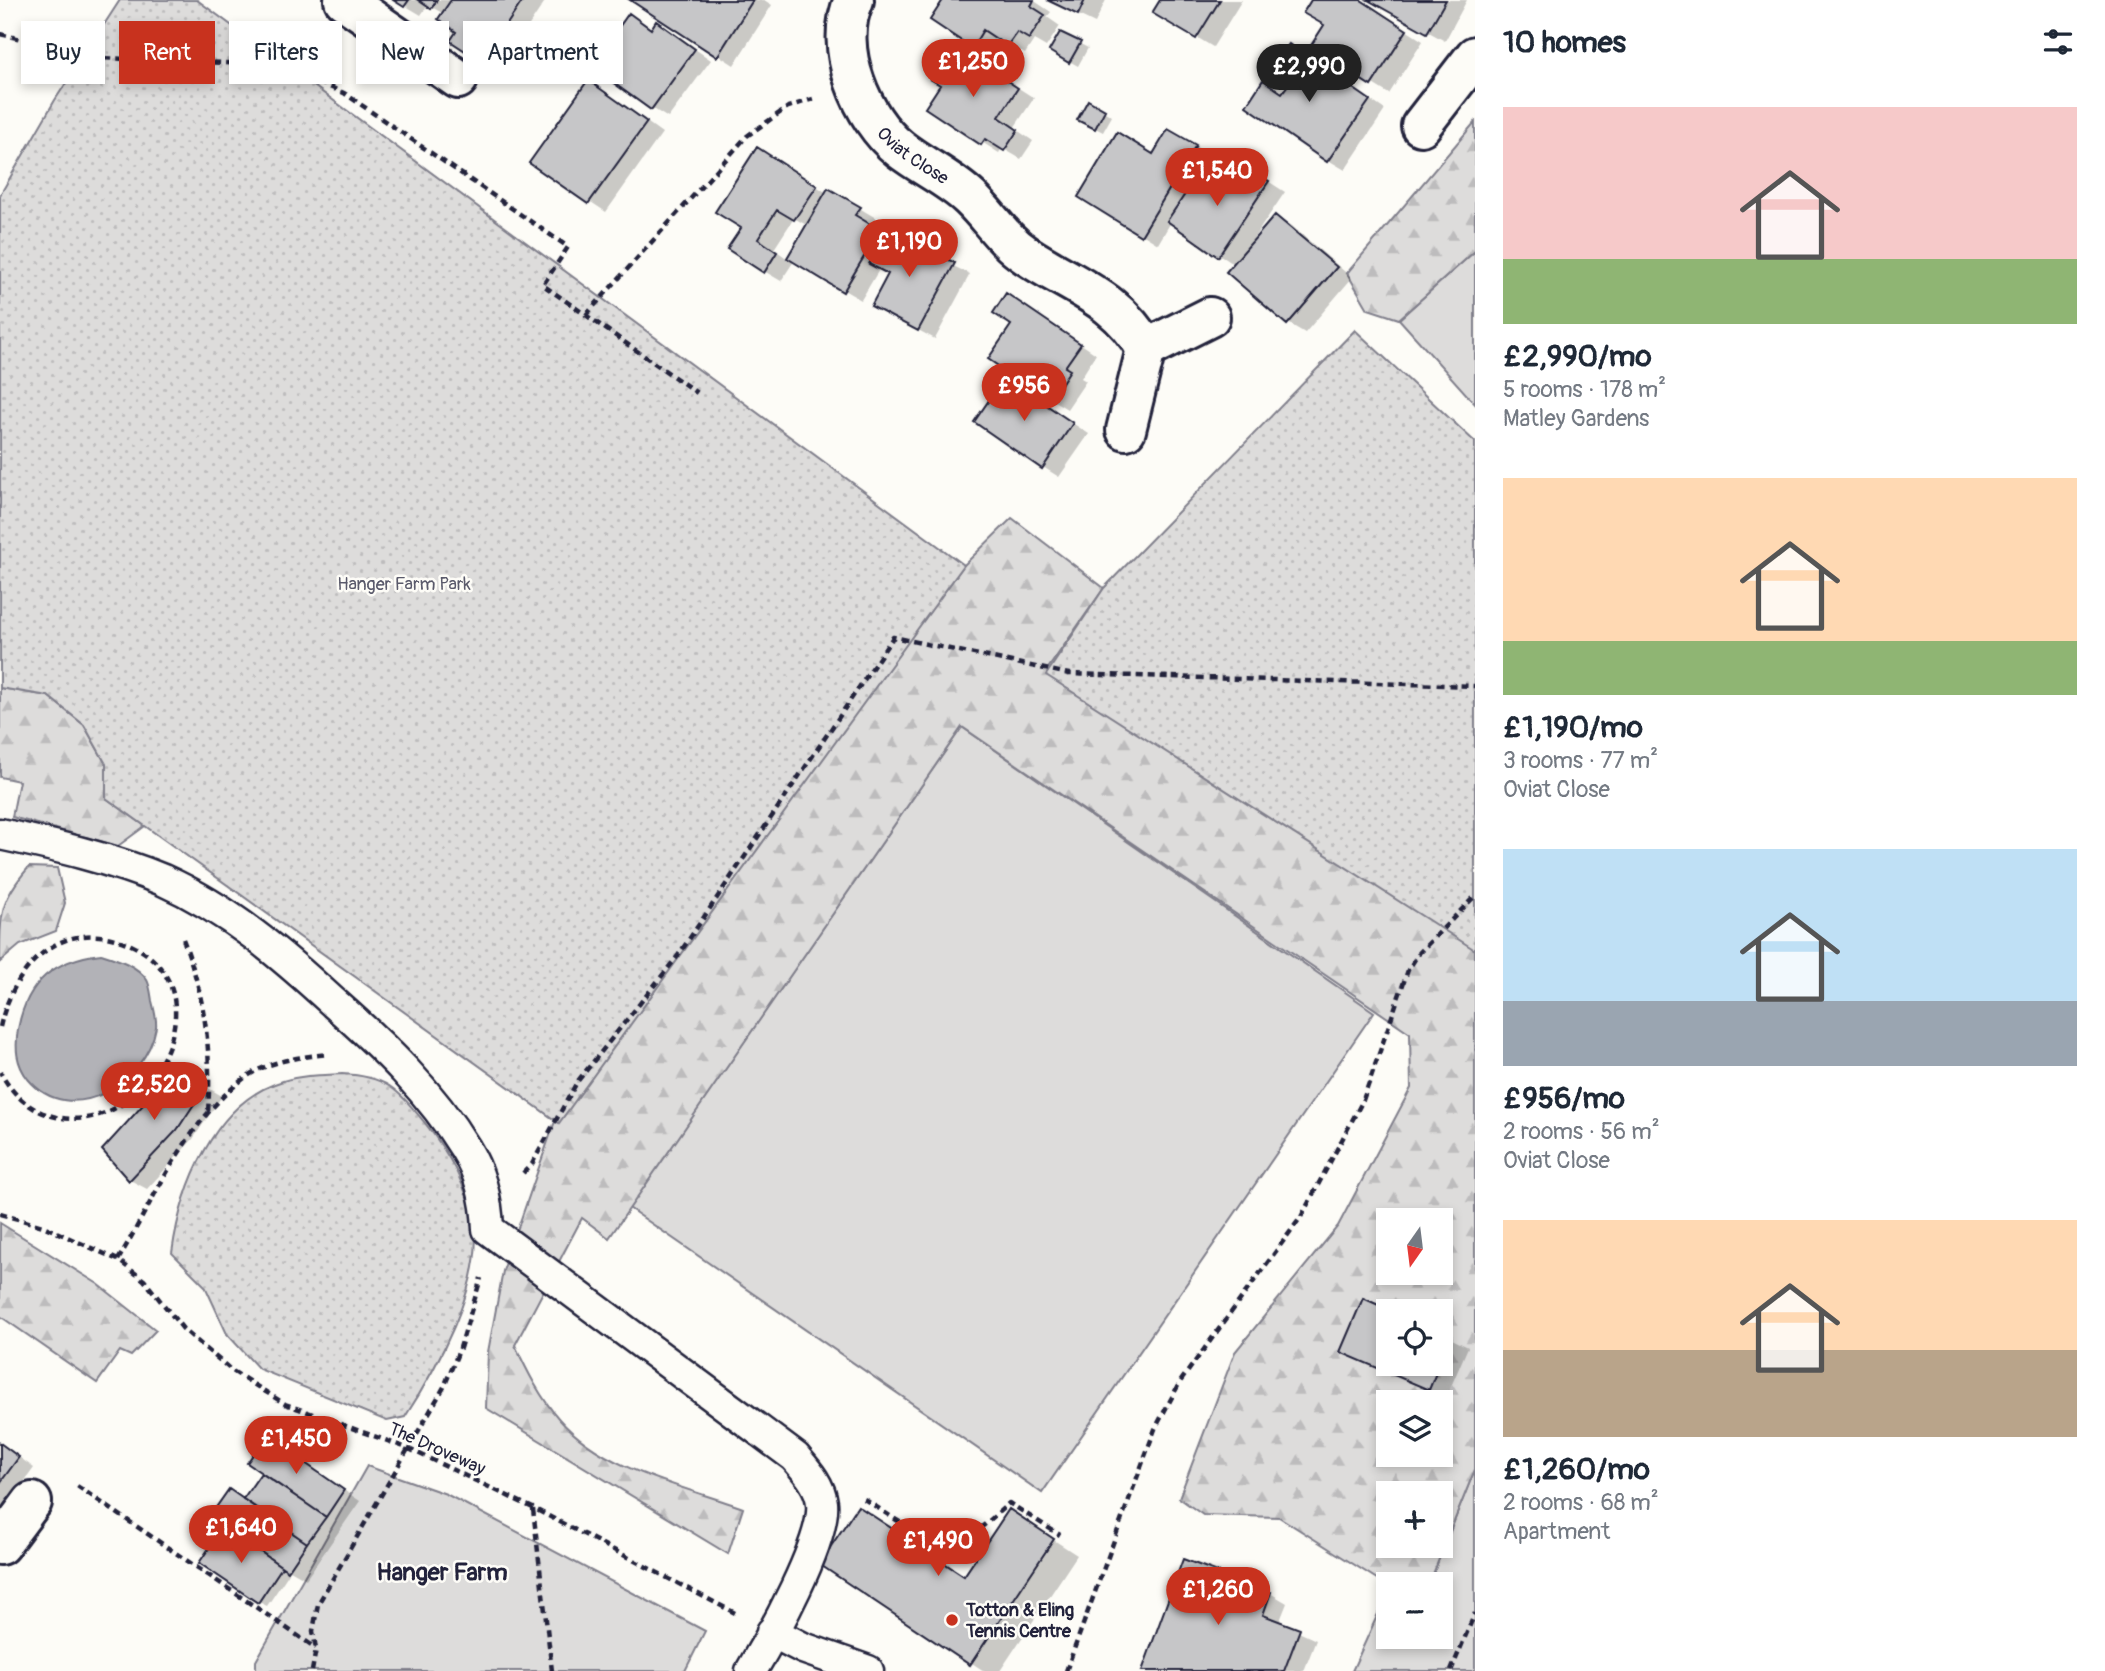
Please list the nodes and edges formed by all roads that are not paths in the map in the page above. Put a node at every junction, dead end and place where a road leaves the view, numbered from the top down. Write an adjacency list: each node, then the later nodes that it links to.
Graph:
1 (344, 0): 4 (street)
2 (854, 0): 7 (street, Oviat Close)
3 (1475, 55): 5 (street)
4 (458, 79)
5 (1421, 126)
6 (1210, 317): 7 (street)
7 (1146, 349): 8 (street)
8 (1126, 430)
9 (0, 834): 12 (lane)
10 (32, 1502): 11 (street)
11 (0, 1545)
12 (772, 1632): 13 (lane); 14 (lane)
13 (751, 1671)
14 (868, 1671)

